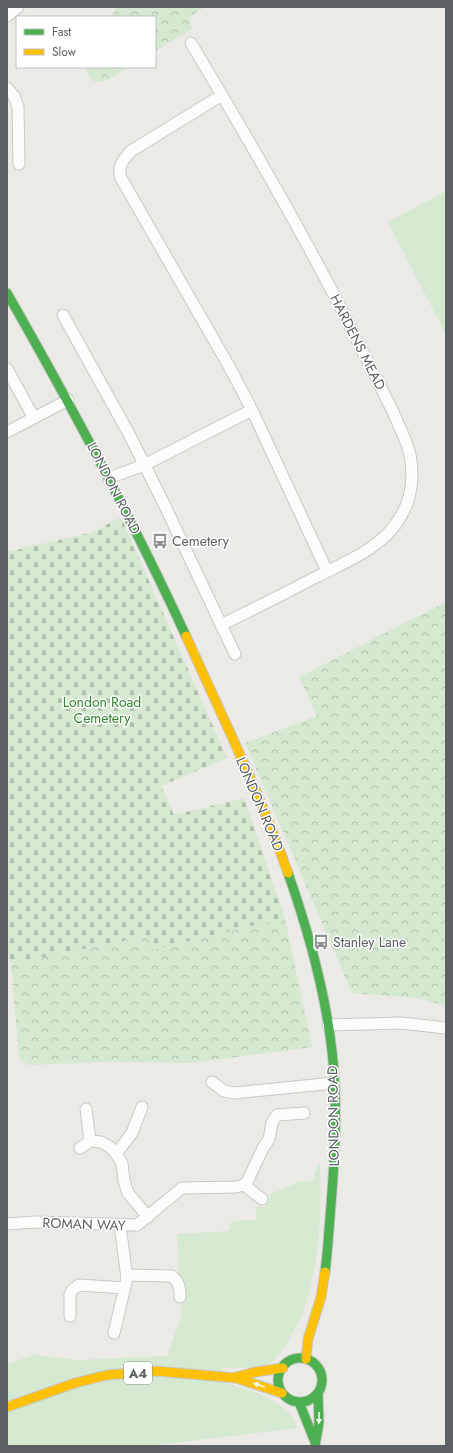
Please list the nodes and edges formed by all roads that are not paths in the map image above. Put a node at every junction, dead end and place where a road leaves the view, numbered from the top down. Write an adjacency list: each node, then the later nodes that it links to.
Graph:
1 (18, 7): 2 (street)
2 (7, 16)
3 (191, 43): 5 (street, HARDENS MEAD)
4 (7, 88): 6 (street)
5 (222, 95): 11 (street); 16 (street, HARDENS MEAD)
6 (19, 164)
7 (7, 293): 10 (street, LONDON ROAD)
8 (63, 315): 14 (street)
9 (7, 369): 12 (street)
10 (68, 400): 12 (street); 15 (street, LONDON ROAD)
11 (252, 410): 14 (street); 16 (street)
12 (34, 418): 13 (street)
13 (7, 432)
14 (144, 465): 15 (street); 17 (street)
15 (110, 478): 19 (street, LONDON ROAD)
16 (327, 572): 17 (street, HARDENS MEAD)
17 (221, 625): 18 (street)
18 (235, 654)
19 (328, 1025): 20 (street); 22 (street, LONDON ROAD)
20 (446, 1028)
21 (212, 1082): 22 (street)
22 (334, 1083): 39 (street, LONDON ROAD)
23 (142, 1107): 28 (street)
24 (86, 1109): 26 (street)
25 (304, 1112): 29 (street)
26 (90, 1141): 27 (street); 28 (street)
27 (80, 1148)
28 (116, 1154): 31 (street)
29 (244, 1185): 30 (street); 31 (street, ROMAN WAY)
30 (262, 1199)
31 (148, 1217): 33 (street, ROMAN WAY)
32 (7, 1224): 33 (street, ROMAN WAY)
33 (120, 1225): 34 (street)
34 (127, 1275): 35 (street); 36 (street)
35 (125, 1288): 37 (street); 38 (street)
36 (180, 1297)
37 (70, 1316)
38 (114, 1333)
39 (306, 1360): 40 (street, A4); 43 (street)
40 (283, 1368): 41 (street, A4); 42 (street)
41 (236, 1378): 42 (street, A4, one-way to 41); 45 (street, A4)
42 (282, 1393): 44 (street, A4)
43 (318, 1393): 44 (street); 46 (street, one-way to 46)
44 (300, 1402): 46 (street)
45 (7, 1407)
46 (315, 1444)

